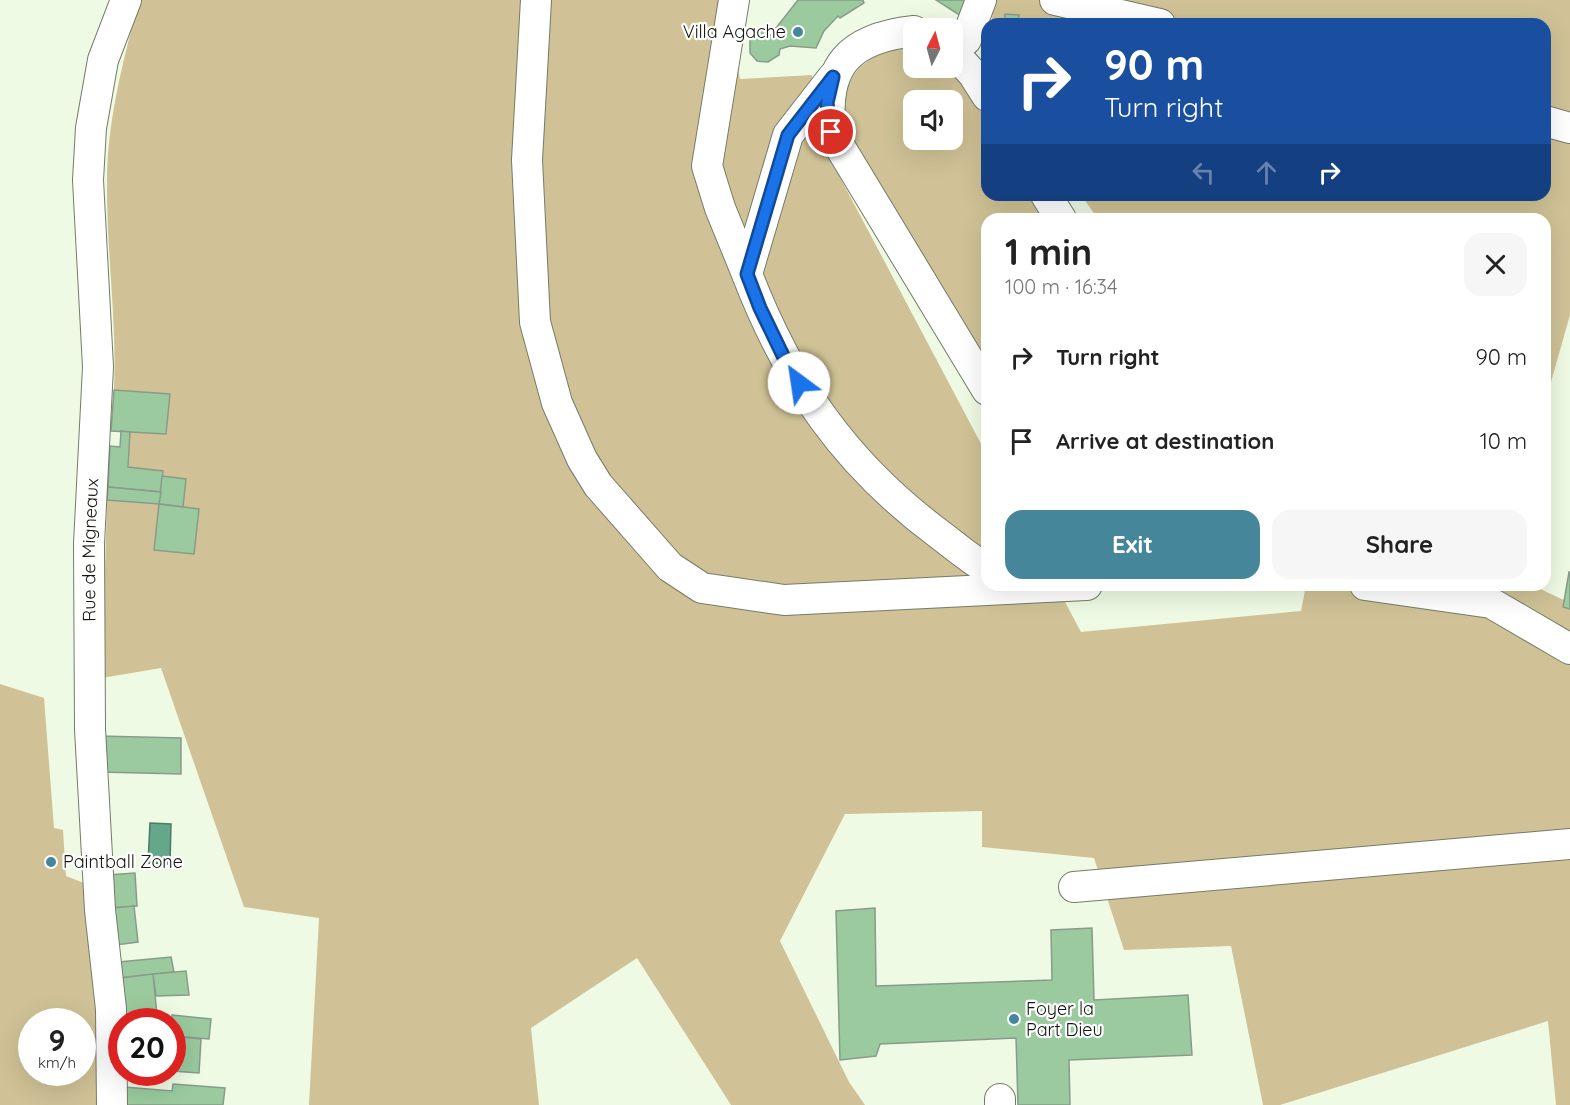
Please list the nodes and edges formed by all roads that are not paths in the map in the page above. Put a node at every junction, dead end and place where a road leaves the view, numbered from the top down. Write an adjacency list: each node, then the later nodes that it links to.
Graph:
1 (126, 0): 21 (street, Rue de Migneaux)
2 (536, 0): 16 (street)
3 (734, 0): 13 (street)
4 (981, 0): 8 (street)
5 (1055, 0): 6 (street)
6 (1134, 18)
7 (903, 32): 9 (street)
8 (964, 44): 10 (street)
9 (833, 77): 13 (street); 14 (street)
10 (981, 86)
11 (1551, 123): 12 (street)
12 (1570, 128)
13 (747, 274): 15 (street)
14 (981, 380)
15 (981, 565)
16 (981, 589)
17 (1407, 591): 18 (street)
18 (1570, 649)
19 (1570, 844): 20 (street)
20 (1074, 887)
21 (112, 1105)

